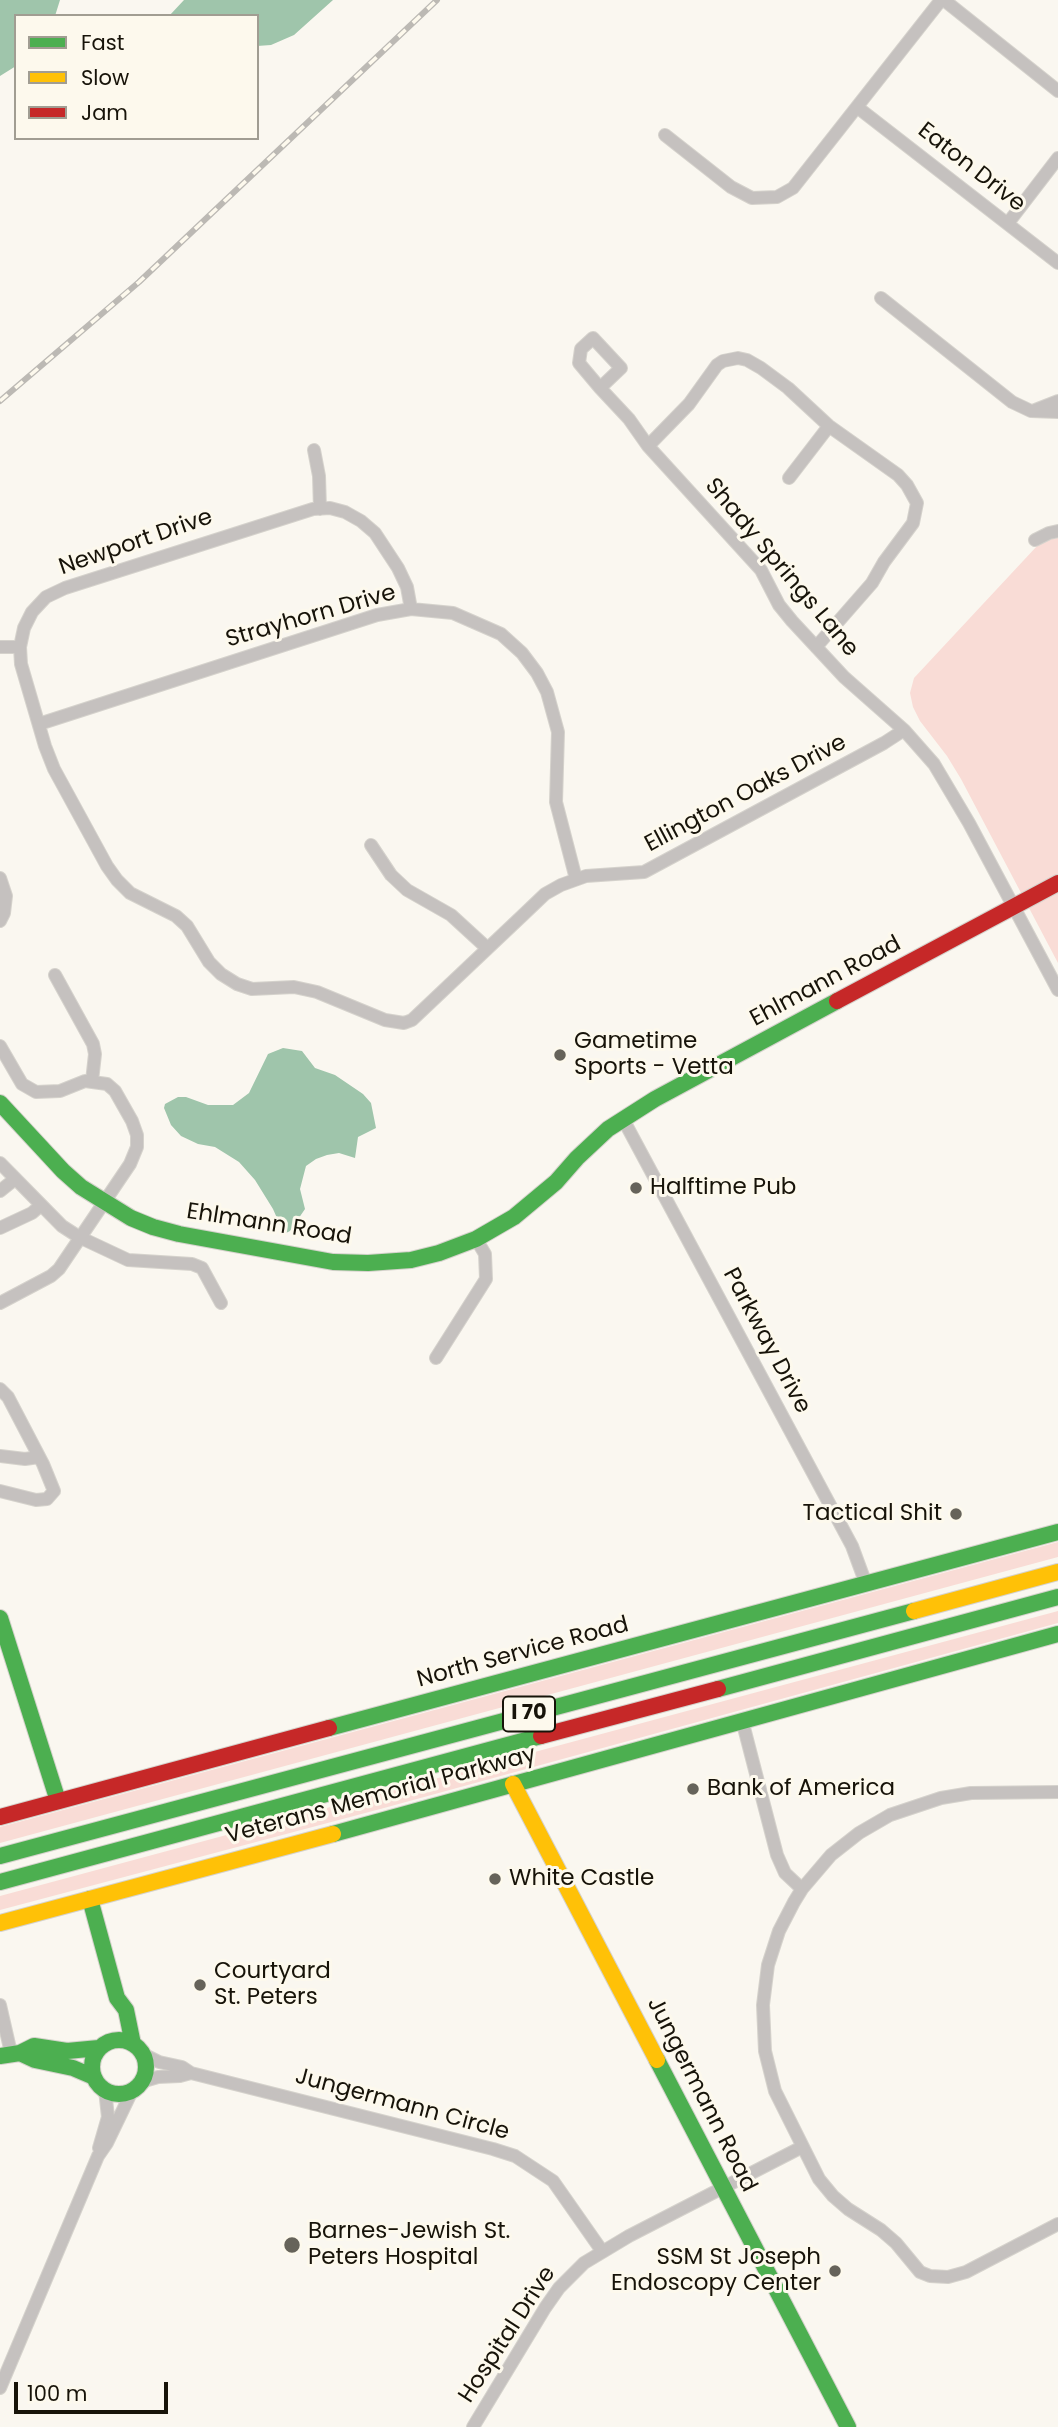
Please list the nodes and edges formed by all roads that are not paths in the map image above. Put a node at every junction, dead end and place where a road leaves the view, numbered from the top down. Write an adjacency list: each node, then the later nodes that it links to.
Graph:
1 (943, 0): 2 (street); 3 (street)
2 (1058, 91)
3 (857, 107): 4 (street); 6 (street, Eaton Drive)
4 (665, 135)
5 (1058, 158): 6 (street)
6 (1008, 223): 7 (street, Eaton Drive)
7 (1058, 263)
8 (881, 298): 11 (street)
9 (600, 388): 14 (street, Shady Springs Lane)
10 (1058, 401): 11 (street)
11 (1031, 411): 12 (street)
12 (1058, 412)
13 (829, 426): 14 (street); 16 (street); 23 (street)
14 (648, 446): 23 (street, Shady Springs Lane)
15 (314, 450): 17 (street)
16 (789, 478)
17 (320, 509): 20 (street, Newport Drive); 22 (street, Newport Drive)
18 (1058, 531): 19 (street)
19 (1035, 540)
20 (411, 609): 24 (street, Strayhorn Drive); 28 (street, Strayhorn Drive)
21 (0, 647): 22 (street)
22 (20, 647): 24 (street, Newport Drive)
23 (816, 647): 25 (street, Shady Springs Lane)
24 (39, 724): 35 (street, Newport Drive)
25 (904, 730): 28 (street, Ellington Oaks Drive); 30 (street, Shady Springs Lane)
26 (371, 845): 32 (street)
27 (0, 878): 31 (street)
28 (576, 879): 32 (street, Ellington Oaks Drive)
29 (1058, 883): 30 (main road, Ehlmann Road)
30 (1013, 907): 34 (street, Shady Springs Lane); 39 (main road, Ehlmann Road)
31 (0, 921)
32 (487, 948): 35 (street, Ellington Oaks Drive)
33 (55, 975): 37 (street)
34 (1058, 990)
35 (404, 1023)
36 (0, 1046): 37 (street)
37 (92, 1081): 43 (street)
38 (0, 1103): 43 (main road, Ehlmann Road)
39 (623, 1119): 47 (main road, Ehlmann Road); 57 (street, Parkway Drive)
40 (0, 1163): 41 (street)
41 (15, 1179): 42 (street); 44 (street)
42 (0, 1191)
43 (104, 1202): 46 (street); 47 (main road, Ehlmann Road)
44 (40, 1206): 45 (street); 46 (street)
45 (0, 1228)
46 (79, 1237): 48 (street); 49 (street)
47 (476, 1239): 50 (street)
48 (0, 1303)
49 (221, 1303)
50 (436, 1358)
51 (0, 1389): 53 (street)
52 (0, 1456): 53 (street)
53 (39, 1457): 54 (street)
54 (0, 1491)
55 (1058, 1532): 57 (main road, North Service Road)
56 (1058, 1572): 66 (main road, I 70)
57 (866, 1584): 64 (main road, North Service Road)
58 (1058, 1597): 67 (main road, I 70)
59 (0, 1618): 64 (main road)
60 (1058, 1634): 61 (main road, Veterans Memorial Parkway)
61 (742, 1720): 62 (main road, Veterans Memorial Parkway); 68 (street)
62 (513, 1784): 69 (main road, Veterans Memorial Parkway); 81 (main road, Jungermann Road)
63 (1058, 1792): 68 (street)
64 (58, 1801): 65 (main road, North Service Road)
65 (0, 1817)
66 (0, 1856)
67 (0, 1881)
68 (802, 1889): 79 (street)
69 (90, 1899): 70 (main road, Veterans Memorial Parkway); 71 (main road)
70 (0, 1923)
71 (117, 1998): 73 (main road); 74 (main road)
72 (0, 2005): 75 (street)
73 (105, 2045): 74 (main road); 75 (main road); 77 (main road)
74 (138, 2049): 76 (street, Jungermann Circle); 78 (main road)
75 (10, 2054): 77 (main road)
76 (191, 2073): 78 (street, Jungermann Circle); 83 (street, Jungermann Circle)
77 (99, 2084): 78 (main road); 80 (street)
78 (136, 2087): 80 (street)
79 (802, 2147): 81 (street, Hospital Drive); 82 (street)
80 (99, 2156): 84 (street)
81 (723, 2188): 83 (street, Hospital Drive); 86 (main road, Jungermann Road)
82 (1058, 2224)
83 (602, 2251): 85 (street, Hospital Drive)
84 (0, 2388)
85 (473, 2427)
86 (848, 2427)

